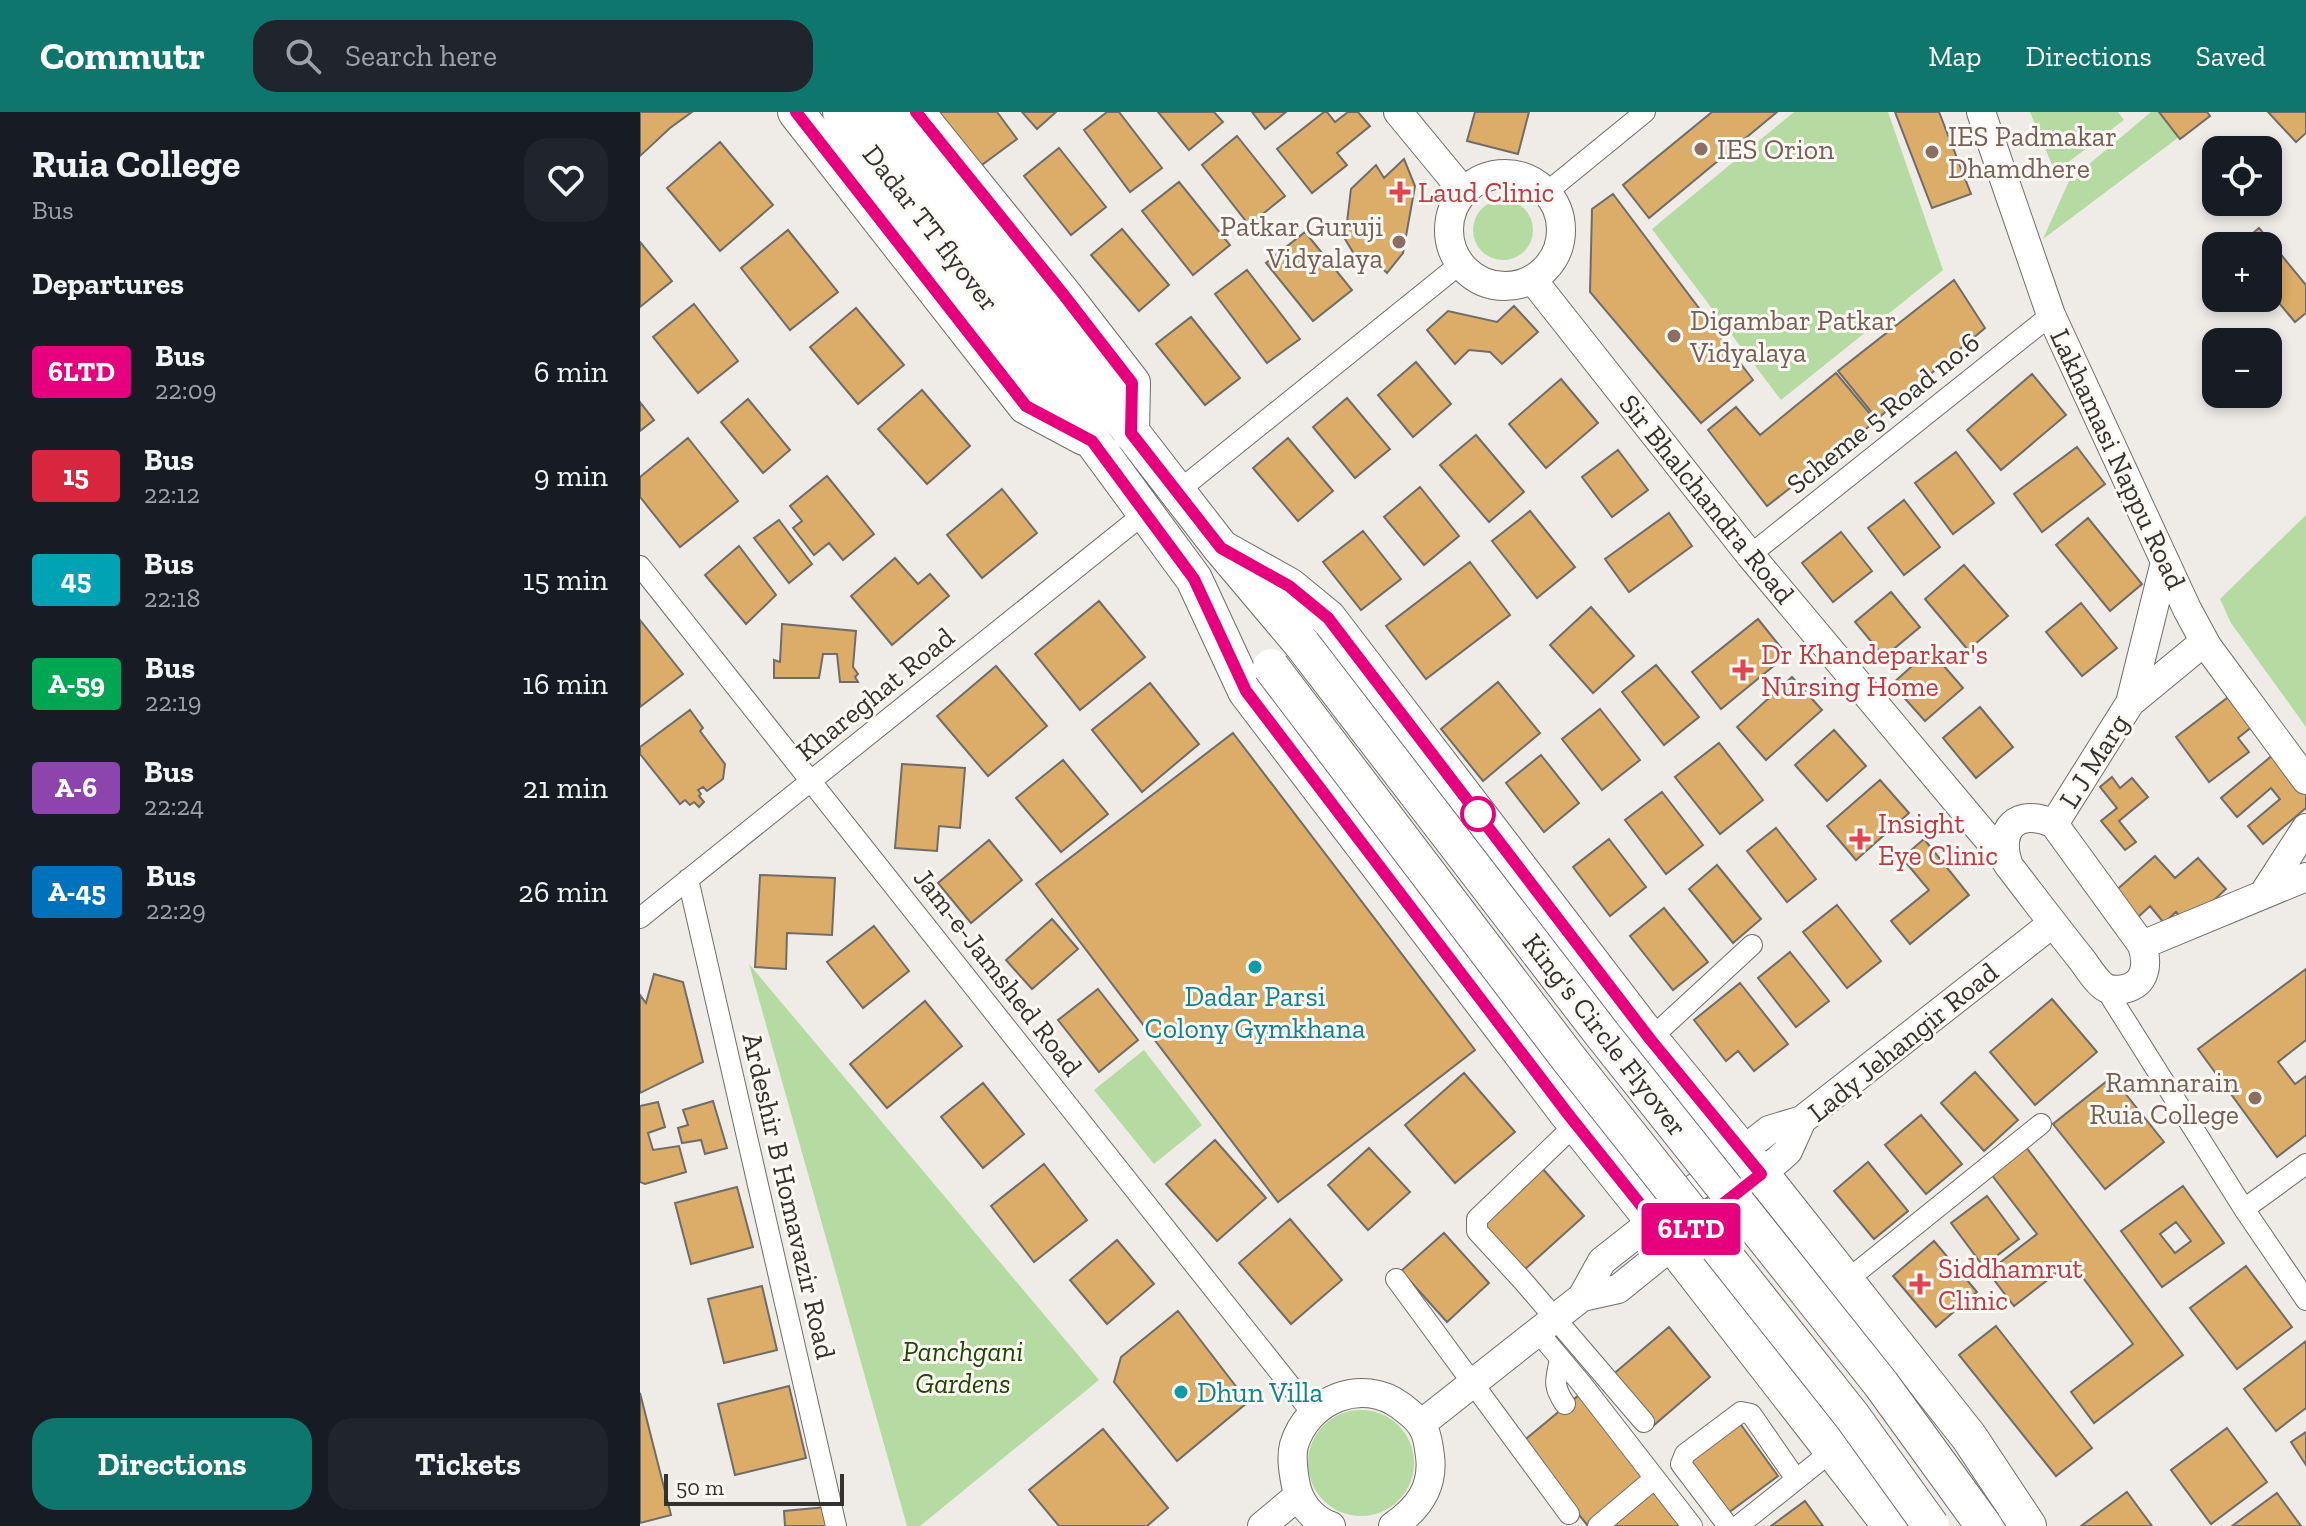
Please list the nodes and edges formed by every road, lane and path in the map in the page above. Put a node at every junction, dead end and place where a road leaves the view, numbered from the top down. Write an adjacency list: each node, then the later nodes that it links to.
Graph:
1 (796, 112): 15 (highway)
2 (841, 112): 13 (highway, Dadar TT flyover)
3 (880, 112): 13 (highway, Dadar TT flyover)
4 (916, 112): 14 (highway)
5 (1398, 112): 8 (street)
6 (1645, 112): 9 (street)
7 (1981, 112): 12 (street, Lakhamasi Nappu Road)
8 (1464, 192): 9 (street); 10 (street)
9 (1547, 192): 11 (street)
10 (1460, 264): 11 (street); 16 (street)
11 (1532, 279): 19 (street, Sir Bhalchandra Road)
12 (2051, 315): 19 (street, Scheme 5 Road no.6); 20 (street, Lakhamasi Nappu Road)
13 (1036, 336): 14 (highway, King's Circle Flyover); 15 (highway)
14 (1131, 433): 16 (highway, King's Circle Flyover)
15 (1092, 441): 17 (highway)
16 (1177, 492): 18 (highway, King's Circle Flyover)
17 (1145, 513): 22 (highway); 26 (street, Khareghat Road)
18 (1221, 548): 38 (highway); 69 (highway, King's Circle Flyover, bridge)
19 (1750, 555): 29 (street, Sir Bhalchandra Road)
20 (2165, 562): 23 (street, Lakhamasi Nappu Road); 24 (street)
21 (640, 566): 26 (street, Jam-e-Jamshed Road)
22 (1194, 579): 39 (highway); 68 (highway, King's Circle Flyover, bridge)
23 (2204, 642): 24 (street, L J Marg); 25 (street, Lakhamasi Nappu Road)
24 (2130, 703): 27 (street, L J Marg)
25 (2306, 780)
26 (811, 781): 31 (street, Khareghat Road); 52 (street, Jam-e-Jamshed Road)
27 (2054, 824): 29 (street, L J Marg); 36 (street)
28 (2306, 828): 32 (street)
29 (2009, 866): 34 (street, Sir Bhalchandra Road)
30 (2306, 877): 32 (street)
31 (688, 879): 33 (street, Khareghat Road); 60 (street, Ardeshir B Homavazir Road)
32 (2264, 893): 36 (street)
33 (640, 918)
34 (2053, 923): 37 (street, Sir Bhalchandra Road); 41 (street, Lady Jehangir Road)
35 (1752, 945): 38 (street)
36 (2142, 945): 37 (street)
37 (2105, 988): 43 (street, Sir Bhalchandra Road)
38 (1650, 1039): 41 (highway)
39 (1576, 1124): 44 (highway); 48 (street)
40 (2041, 1124): 46 (street)
41 (1752, 1162): 44 (street, Lady Jehangir Road); 46 (highway)
42 (2306, 1164): 43 (street)
43 (2244, 1209): 47 (street, Sir Bhalchandra Road)
44 (1663, 1232): 48 (street, Lady Jehangir Road); 55 (highway)
45 (1396, 1279): 50 (street)
46 (1846, 1281): 70 (highway)
47 (2306, 1300)
48 (1547, 1325): 49 (street); 50 (street, Lady Jehangir Road); 53 (street)
49 (1560, 1359): 51 (street); 56 (street)
50 (1474, 1384): 54 (street, Lady Jehangir Road); 58 (street)
51 (1565, 1404)
52 (1312, 1413): 54 (street); 59 (street)
53 (1644, 1422)
54 (1421, 1424): 62 (street)
55 (1832, 1451): 57 (street); 67 (highway)
56 (1655, 1478): 63 (street); 64 (street)
57 (1796, 1479): 65 (street); 66 (street)
58 (1569, 1514)
59 (1309, 1516): 61 (street)
60 (836, 1526)
61 (1262, 1526)
62 (1393, 1526)
63 (1598, 1526)
64 (1692, 1526)
65 (1728, 1526)
66 (1738, 1526)
67 (1891, 1526)
68 (1931, 1526)
69 (1984, 1526)
70 (2028, 1526)

